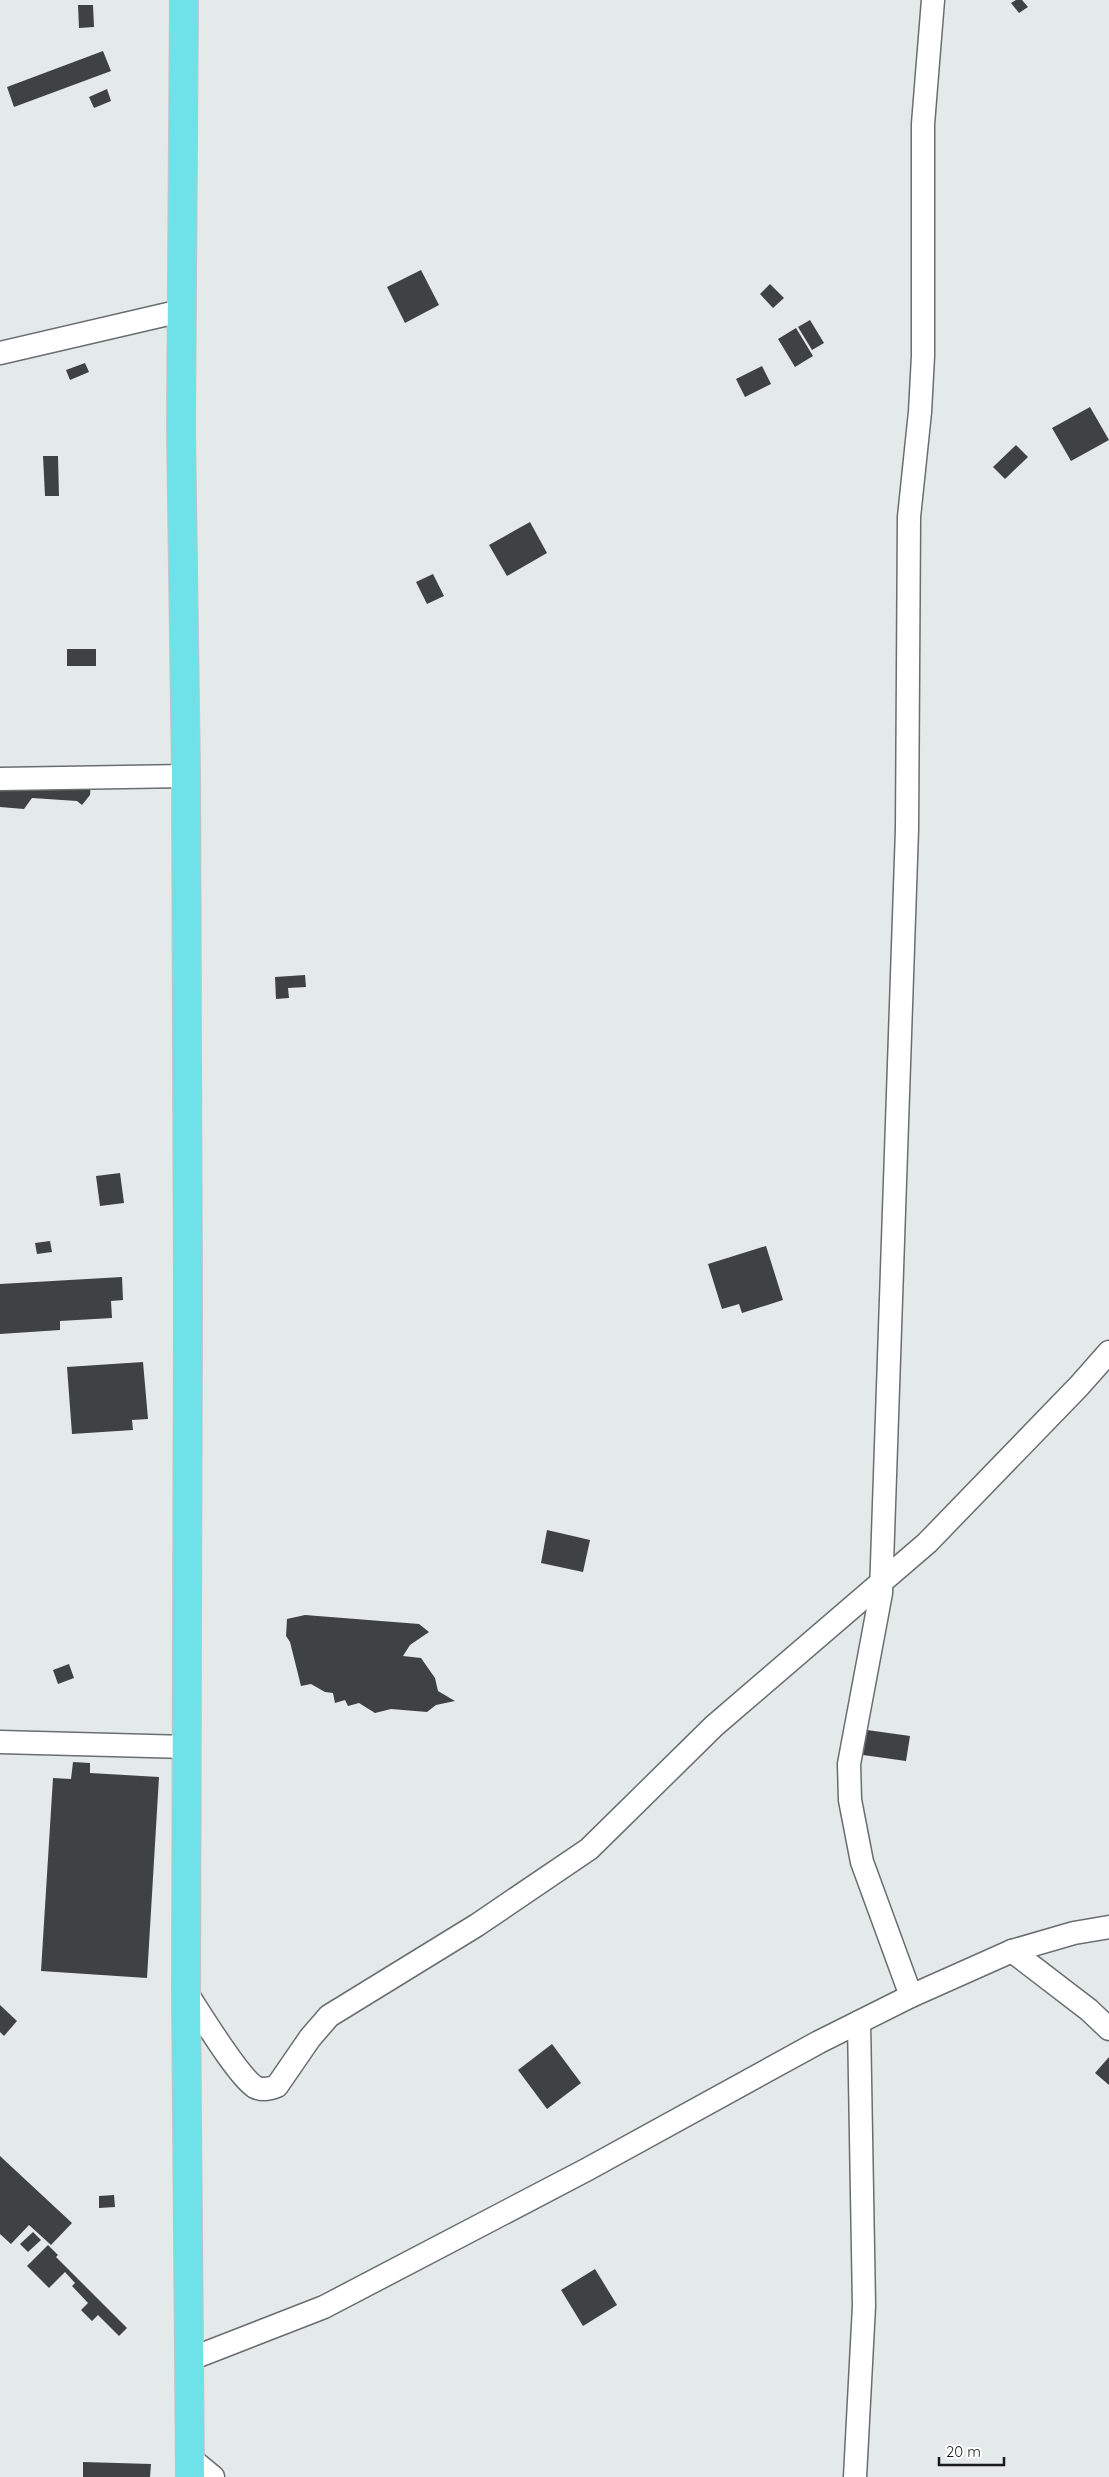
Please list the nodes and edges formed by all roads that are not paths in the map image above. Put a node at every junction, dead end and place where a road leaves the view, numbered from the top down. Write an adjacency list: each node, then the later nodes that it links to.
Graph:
1 (184, 0): 3 (main road)
2 (933, 0): 8 (street)
3 (181, 311): 4 (street); 5 (main road)
4 (0, 354)
5 (186, 776): 6 (street); 10 (main road)
6 (0, 779)
7 (1109, 1352): 8 (street)
8 (882, 1582): 13 (street); 14 (street)
9 (0, 1742): 10 (street)
10 (187, 1747): 13 (main road)
11 (1109, 1927): 12 (street)
12 (1012, 1951): 14 (street); 16 (street)
13 (186, 1992): 17 (main road)
14 (911, 1996): 15 (street)
15 (860, 2022): 17 (street); 20 (street)
16 (1109, 2029)
17 (188, 2360): 18 (main road)
18 (190, 2467): 19 (street)
19 (212, 2477)
20 (856, 2477)

